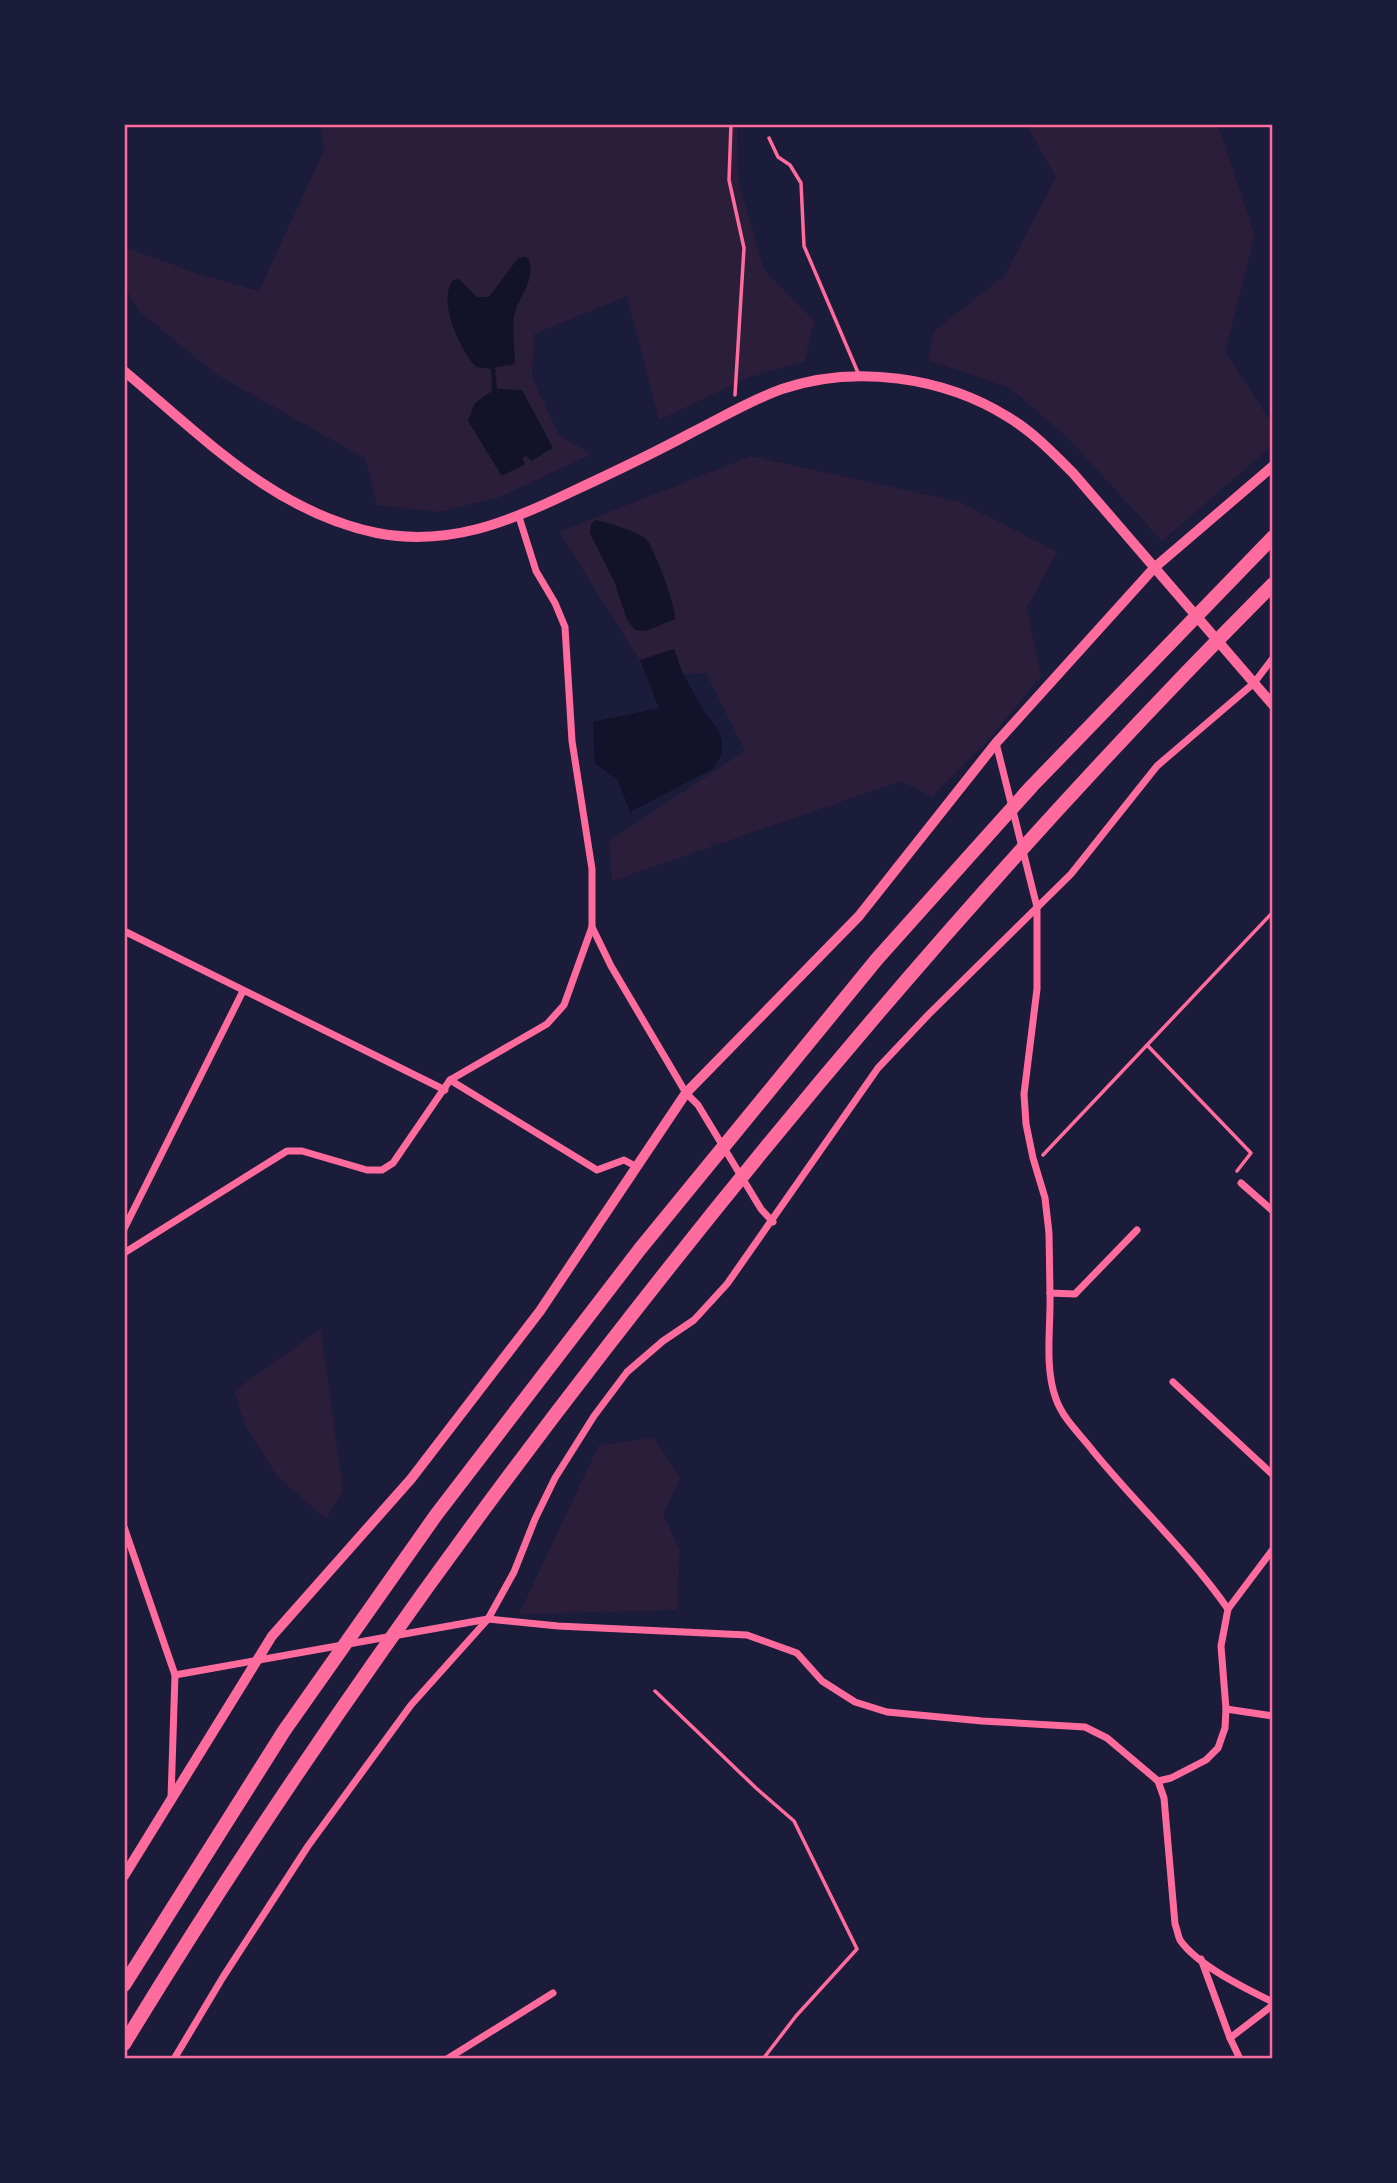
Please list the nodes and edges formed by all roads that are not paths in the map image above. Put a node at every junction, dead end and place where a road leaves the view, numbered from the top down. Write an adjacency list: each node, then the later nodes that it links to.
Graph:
1 (769, 138): 3 (lane)
2 (126, 375): 5 (main road)
3 (860, 377): 5 (main road); 7 (main road)
4 (1273, 466): 7 (street)
5 (519, 517): 14 (street)
6 (1273, 537): 43 (highway)
7 (1154, 569): 10 (main road); 12 (street)
8 (1273, 584): 47 (highway)
9 (1273, 658): 10 (street)
10 (1254, 683): 11 (main road); 13 (street)
11 (1273, 705)
12 (996, 743): 13 (street); 19 (street)
13 (1037, 907): 23 (street); 27 (street)
14 (592, 927): 17 (street); 19 (street)
15 (124, 931): 16 (street)
16 (243, 991): 18 (street); 24 (street)
17 (450, 1080): 18 (street); 20 (street)
18 (445, 1090): 26 (street)
19 (686, 1093): 20 (street); 23 (street)
20 (636, 1167): 34 (street)
21 (1241, 1183): 22 (street)
22 (1273, 1211)
23 (773, 1222): 33 (street)
24 (124, 1229)
25 (1137, 1230): 27 (street)
26 (124, 1254)
27 (1049, 1293): 32 (street)
28 (1173, 1382): 29 (street)
29 (1273, 1475)
30 (124, 1527): 35 (street)
31 (1273, 1549): 32 (street)
32 (1228, 1609): 37 (street)
33 (488, 1619): 34 (street); 39 (street); 48 (street)
34 (258, 1660): 35 (street); 40 (street)
35 (175, 1675): 40 (street)
36 (655, 1691): 50 (lane)
37 (1226, 1709): 38 (street); 39 (street)
38 (1273, 1716)
39 (1158, 1781): 42 (street)
40 (171, 1801): 41 (street)
41 (124, 1875)
42 (1201, 1959): 45 (street); 46 (street)
43 (124, 1985)
44 (553, 1993): 49 (street)
45 (1273, 2003): 46 (street)
46 (1230, 2038): 51 (street)
47 (124, 2044)
48 (174, 2059)
49 (447, 2059)
50 (763, 2059)
51 (1240, 2059)

